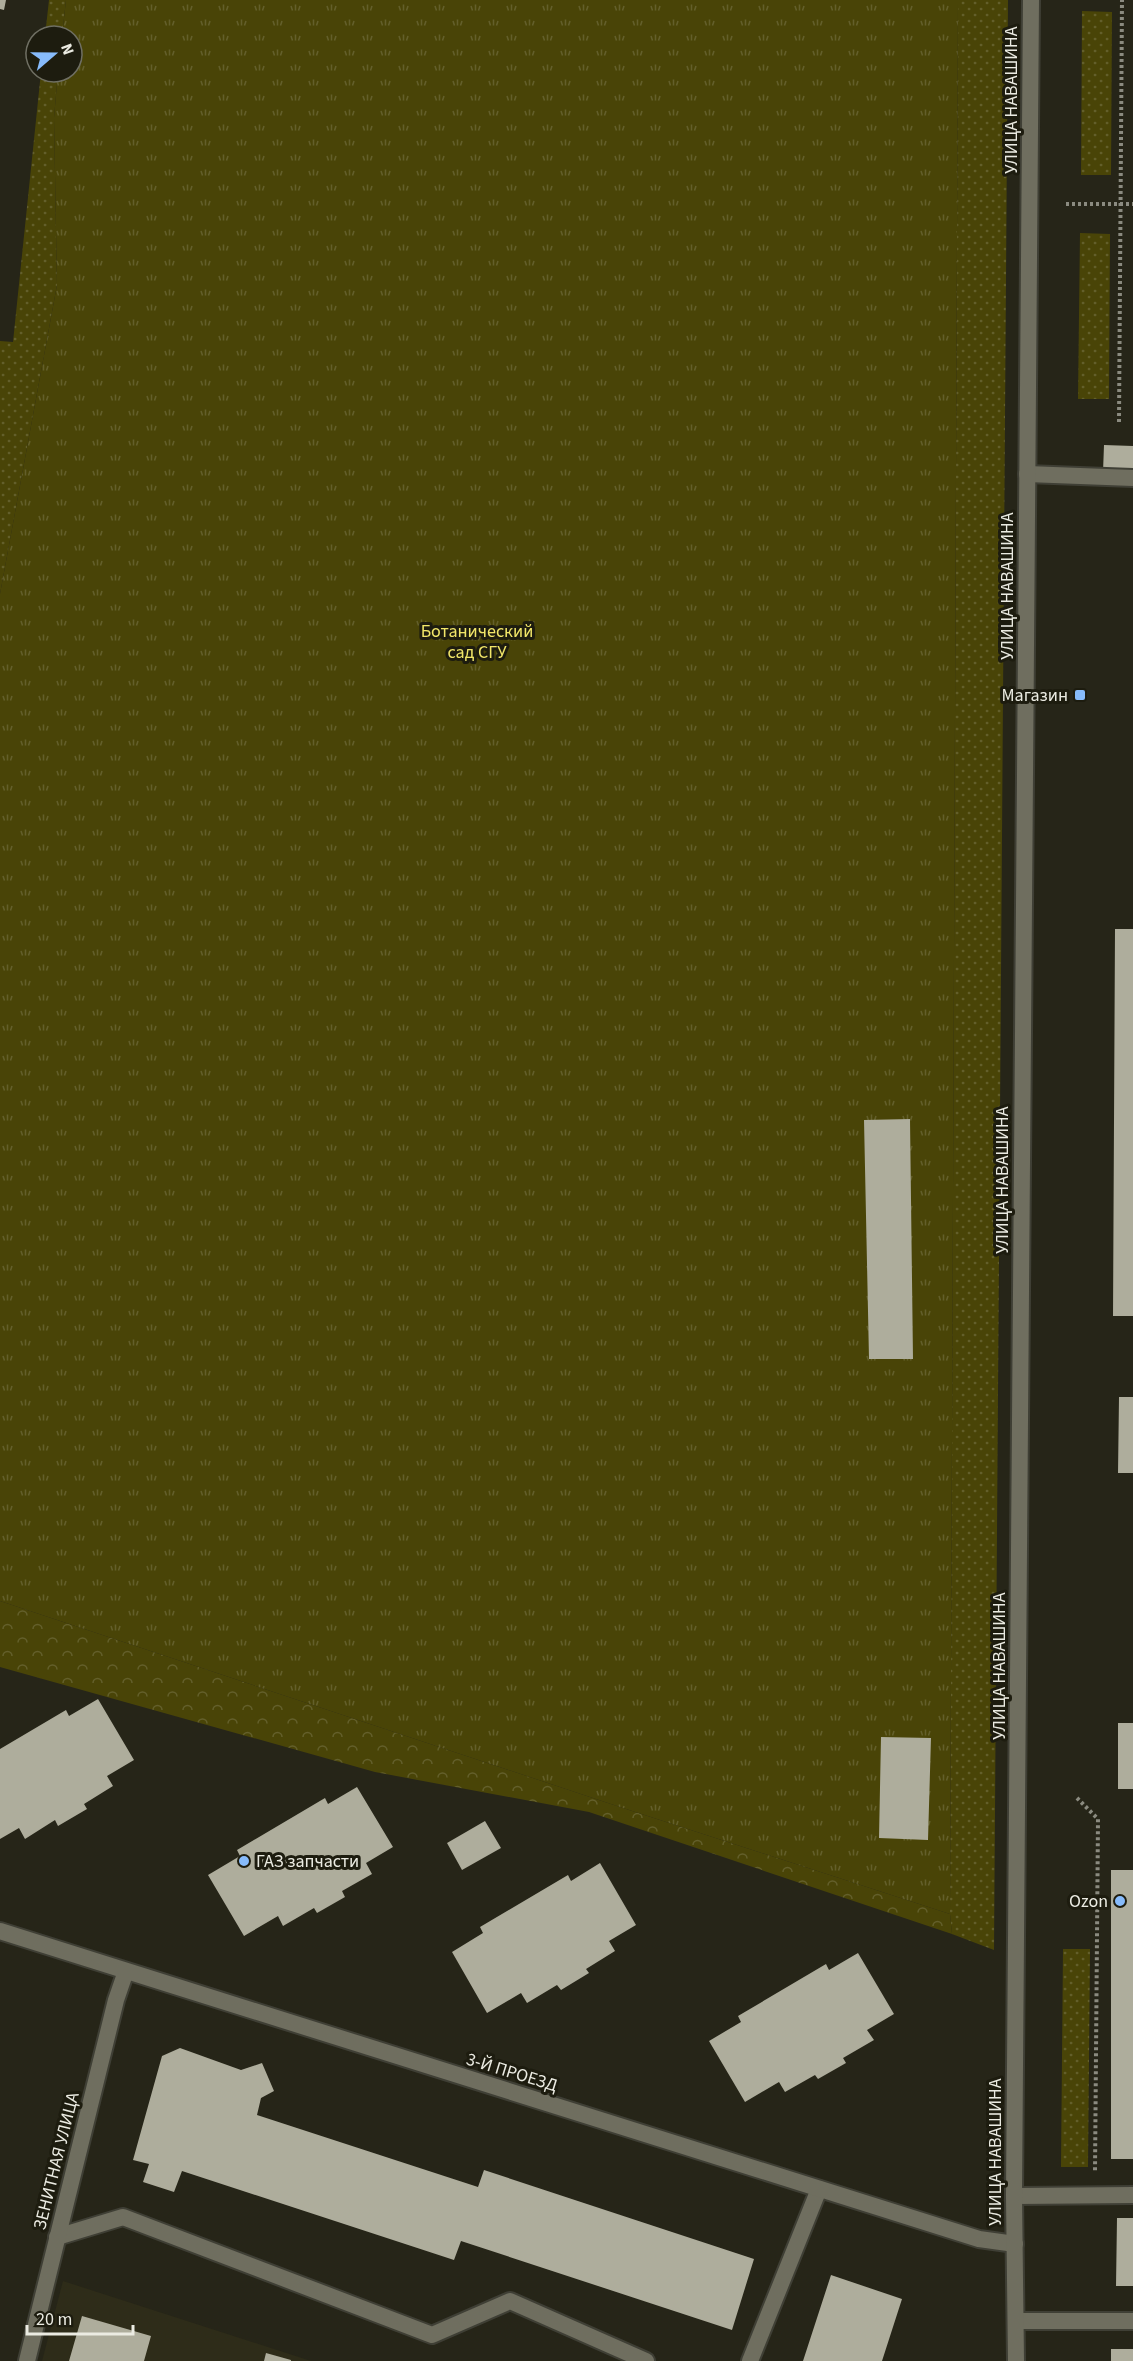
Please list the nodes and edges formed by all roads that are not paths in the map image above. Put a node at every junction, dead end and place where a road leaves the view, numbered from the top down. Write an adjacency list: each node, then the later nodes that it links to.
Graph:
1 (1031, 0): 2 (main road, УЛИЦА НАВАШИНА)
2 (1027, 474): 3 (main road); 8 (main road, УЛИЦА НАВАШИНА)
3 (1133, 478)
4 (0, 1931): 5 (main road, 3-Й ПРОЕЗД)
5 (126, 1971): 6 (main road, 3-Й ПРОЕЗД); 9 (main road, ЗЕНИТНАЯ УЛИЦА)
6 (819, 2189): 10 (main road, 3-Й ПРОЕЗД); 15 (main road)
7 (1133, 2195): 8 (main road)
8 (1014, 2196): 10 (main road, УЛИЦА НАВАШИНА)
9 (57, 2237): 13 (main road, ЗЕНИТНАЯ УЛИЦА); 14 (main road)
10 (1015, 2244): 11 (main road, УЛИЦА НАВАШИНА)
11 (1016, 2321): 12 (main road); 16 (main road, УЛИЦА НАВАШИНА)
12 (1133, 2321)
13 (27, 2361)
14 (646, 2361)
15 (750, 2361)
16 (1016, 2361)

